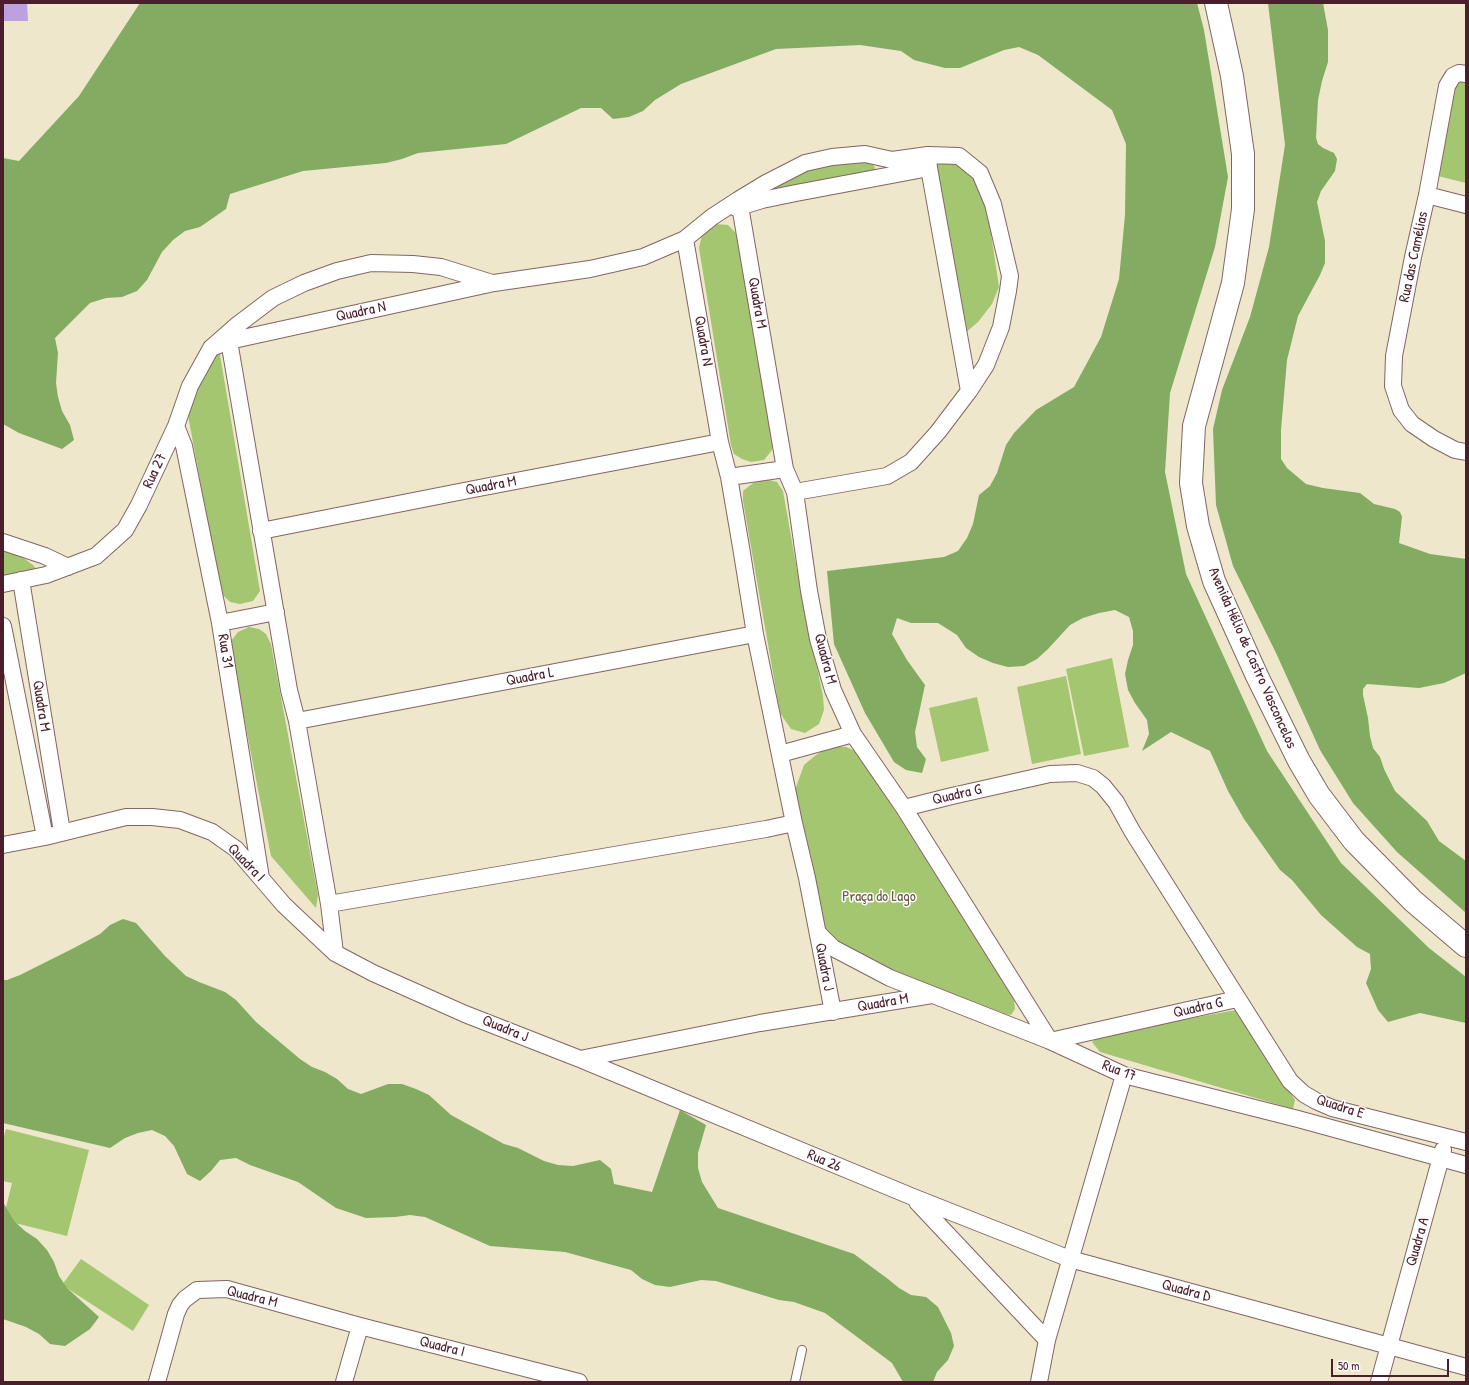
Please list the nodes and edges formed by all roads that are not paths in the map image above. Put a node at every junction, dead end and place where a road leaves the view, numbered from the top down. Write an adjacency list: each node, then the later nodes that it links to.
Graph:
1 (1216, 3): 40 (street, Avenida Hélio de Castro Vasconcelos)
2 (1466, 74): 4 (street, Rua das Camélias)
3 (928, 162): 6 (street); 7 (street); 13 (street); 13 (street)
4 (1427, 195): 5 (street); 16 (street, Rua das Camélias)
5 (1466, 205)
6 (740, 206): 7 (street); 17 (street, Quadra M)
7 (712, 217): 8 (street)
8 (685, 239): 9 (street); 15 (street, Quadra N)
9 (494, 283): 10 (street); 11 (street, Quadra N)
10 (236, 326): 11 (street); 12 (street, Rua 27)
11 (229, 341): 12 (street); 20 (street)
12 (211, 348): 14 (street, Rua 27)
13 (969, 391): 19 (street)
14 (176, 426): 22 (street, Rua 27); 26 (street, Rua 31)
15 (720, 442): 18 (street); 20 (street, Quadra M)
16 (1466, 452)
17 (785, 469): 18 (street); 19 (street, Quadra M)
18 (729, 477): 28 (street)
19 (795, 492): 30 (street, Quadra M)
20 (261, 531): 25 (street)
21 (3, 542): 22 (street)
22 (68, 567): 23 (street)
23 (21, 580): 24 (street); 34 (street, Quadra M)
24 (3, 584)
25 (276, 612): 26 (street); 29 (street)
26 (220, 623): 37 (street, Rua 31)
27 (3, 626): 35 (street, Quadra M)
28 (755, 634): 29 (street, Quadra L); 31 (street)
29 (297, 721): 38 (street)
30 (853, 734): 31 (street); 32 (street, Quadra M)
31 (780, 754): 33 (street)
32 (904, 808): 43 (street, Quadra G); 45 (street)
33 (794, 823): 38 (street); 39 (street, Quadra J)
34 (62, 832): 35 (street, Quadra I); 37 (street, Quadra I)
35 (45, 837): 36 (street, Quadra I)
36 (3, 845)
37 (261, 879): 41 (street, Quadra I)
38 (329, 904): 41 (street)
39 (818, 933): 42 (street, Rua 17); 44 (street, Quadra J)
40 (1466, 946)
41 (336, 953): 46 (street, Quadra J)
42 (934, 995): 44 (street, Quadra M); 45 (street, Rua 17)
43 (1237, 999): 45 (street, Quadra G); 48 (street, Quadra E)
44 (833, 1012): 46 (street, Quadra J)
45 (1050, 1041): 47 (street, Rua 17)
46 (580, 1059): 52 (street, Rua 26)
47 (1124, 1075): 50 (street, Rua 17); 53 (street)
48 (1447, 1137): 49 (street, Quadra E); 50 (street, Quadra A)
49 (1466, 1142)
50 (1441, 1159): 51 (street, Rua 17); 56 (street, Quadra A)
51 (1466, 1165)
52 (913, 1198): 53 (street, Rua 26); 55 (street)
53 (1070, 1259): 55 (street); 56 (street, Quadra D)
54 (360, 1326): 59 (street, Quadra M); 60 (street); 61 (street, Quadra I)
55 (1047, 1340): 63 (street)
56 (1388, 1346): 58 (street, Quadra D); 64 (street)
57 (802, 1350): 62 (lane)
58 (1466, 1367)
59 (157, 1382)
60 (344, 1382)
61 (579, 1382)
62 (795, 1382)
63 (1039, 1382)
64 (1379, 1382)

